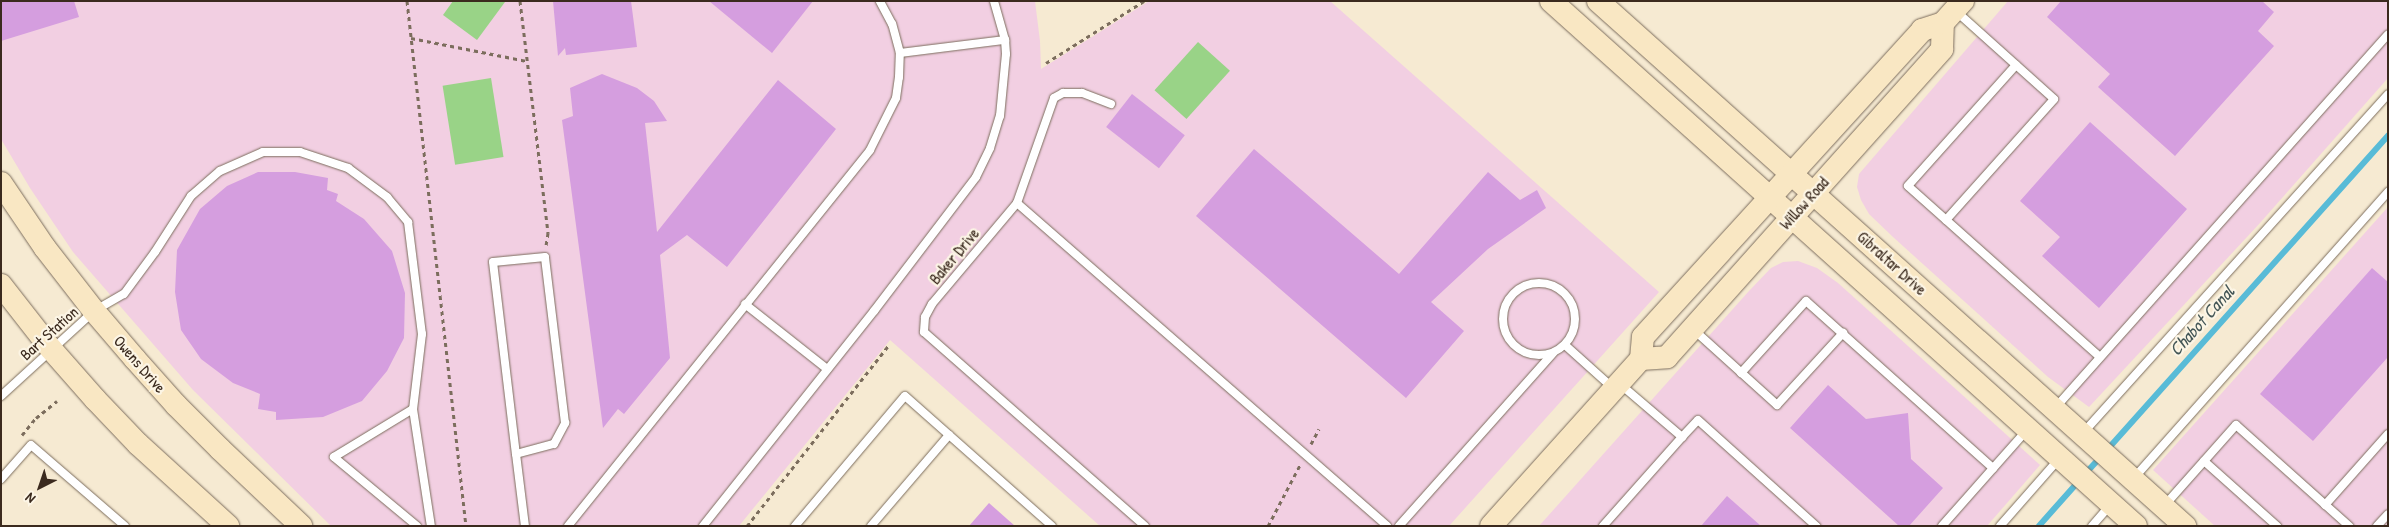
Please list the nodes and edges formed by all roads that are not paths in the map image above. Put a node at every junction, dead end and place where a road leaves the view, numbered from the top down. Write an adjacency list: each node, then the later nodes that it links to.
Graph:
1 (880, 1): 8 (lane)
2 (994, 1): 7 (lane)
3 (1551, 1): 16 (street, Gibraltar Drive)
4 (1598, 1): 12 (street, Gibraltar Drive)
5 (1953, 11): 9 (lane); 12 (street, Willow Road); 14 (street, Willow Road)
6 (2388, 34): 28 (lane)
7 (1005, 40): 8 (lane); 30 (lane)
8 (900, 53): 21 (lane)
9 (2016, 65): 19 (lane); 19 (lane)
10 (2388, 94): 37 (lane)
11 (1112, 104): 17 (lane)
12 (1792, 173): 14 (street, Gibraltar Drive); 16 (street, Willow Road)
13 (1, 183): 22 (street, Owens Drive)
14 (1814, 192): 18 (street, Willow Road); 34 (street, Gibraltar Drive)
15 (2388, 192): 45 (lane)
16 (1770, 198): 18 (street, Gibraltar Drive); 29 (street, Willow Road)
17 (1017, 204): 64 (lane, Baker Drive); 65 (lane)
18 (1791, 218): 23 (street, Willow Road); 36 (street, Gibraltar Drive)
19 (1946, 220): 28 (lane)
20 (1, 285): 26 (street)
21 (745, 304): 30 (lane); 59 (lane)
22 (94, 311): 26 (lane, Bart Station); 35 (lane, Bart Station); 55 (street, Owens Drive)
23 (1692, 329): 29 (street, Willow Road); 31 (lane)
24 (1842, 333): 31 (lane); 31 (lane); 44 (lane)
25 (1565, 345): 27 (lane); 27 (lane); 32 (lane)
26 (51, 349): 33 (lane, Bart Station); 54 (street)
27 (1552, 353): 52 (lane)
28 (2100, 358): 34 (lane)
29 (1641, 359): 32 (street)
30 (827, 369): 60 (lane)
31 (1741, 373)
32 (1618, 387): 40 (lane); 51 (street)
33 (1, 396)
34 (2055, 408): 37 (street, Gibraltar Drive)
35 (413, 409): 56 (lane); 57 (lane, Bart Station)
36 (2028, 429): 42 (street, Gibraltar Drive); 44 (lane)
37 (2083, 433): 45 (street, Gibraltar Drive)
38 (2388, 434): 48 (lane)
39 (949, 435): 61 (lane); 62 (lane); 63 (lane)
40 (1682, 437): 67 (lane); 68 (lane)
41 (516, 454): 41 (lane); 58 (lane)
42 (2060, 458): 47 (street, Gibraltar Drive); 70 (lane)
43 (2204, 461): 48 (lane); 49 (lane); 74 (lane)
44 (1993, 468): 69 (lane)
45 (2130, 477): 49 (street, Gibraltar Drive)
46 (1, 479): 53 (lane)
47 (2108, 501): 71 (lane); 72 (street, Gibraltar Drive)
48 (2325, 504): 75 (lane)
49 (2164, 507): 73 (street, Gibraltar Drive)
50 (2388, 514): 76 (lane)
51 (1498, 521)
52 (1402, 523): 66 (lane)
53 (125, 526)
54 (228, 526)
55 (301, 526)
56 (417, 526)
57 (431, 526)
58 (524, 526)
59 (568, 526)
60 (703, 526)
61 (795, 526)
62 (871, 526)
63 (1052, 526)
64 (1145, 526)
65 (1387, 526)
66 (1412, 526)
67 (1603, 526)
68 (1816, 526)
69 (1942, 526)
70 (2000, 526)
71 (2092, 526)
72 (2136, 526)
73 (2185, 526)
74 (2278, 526)
75 (2349, 526)
76 (2377, 526)

